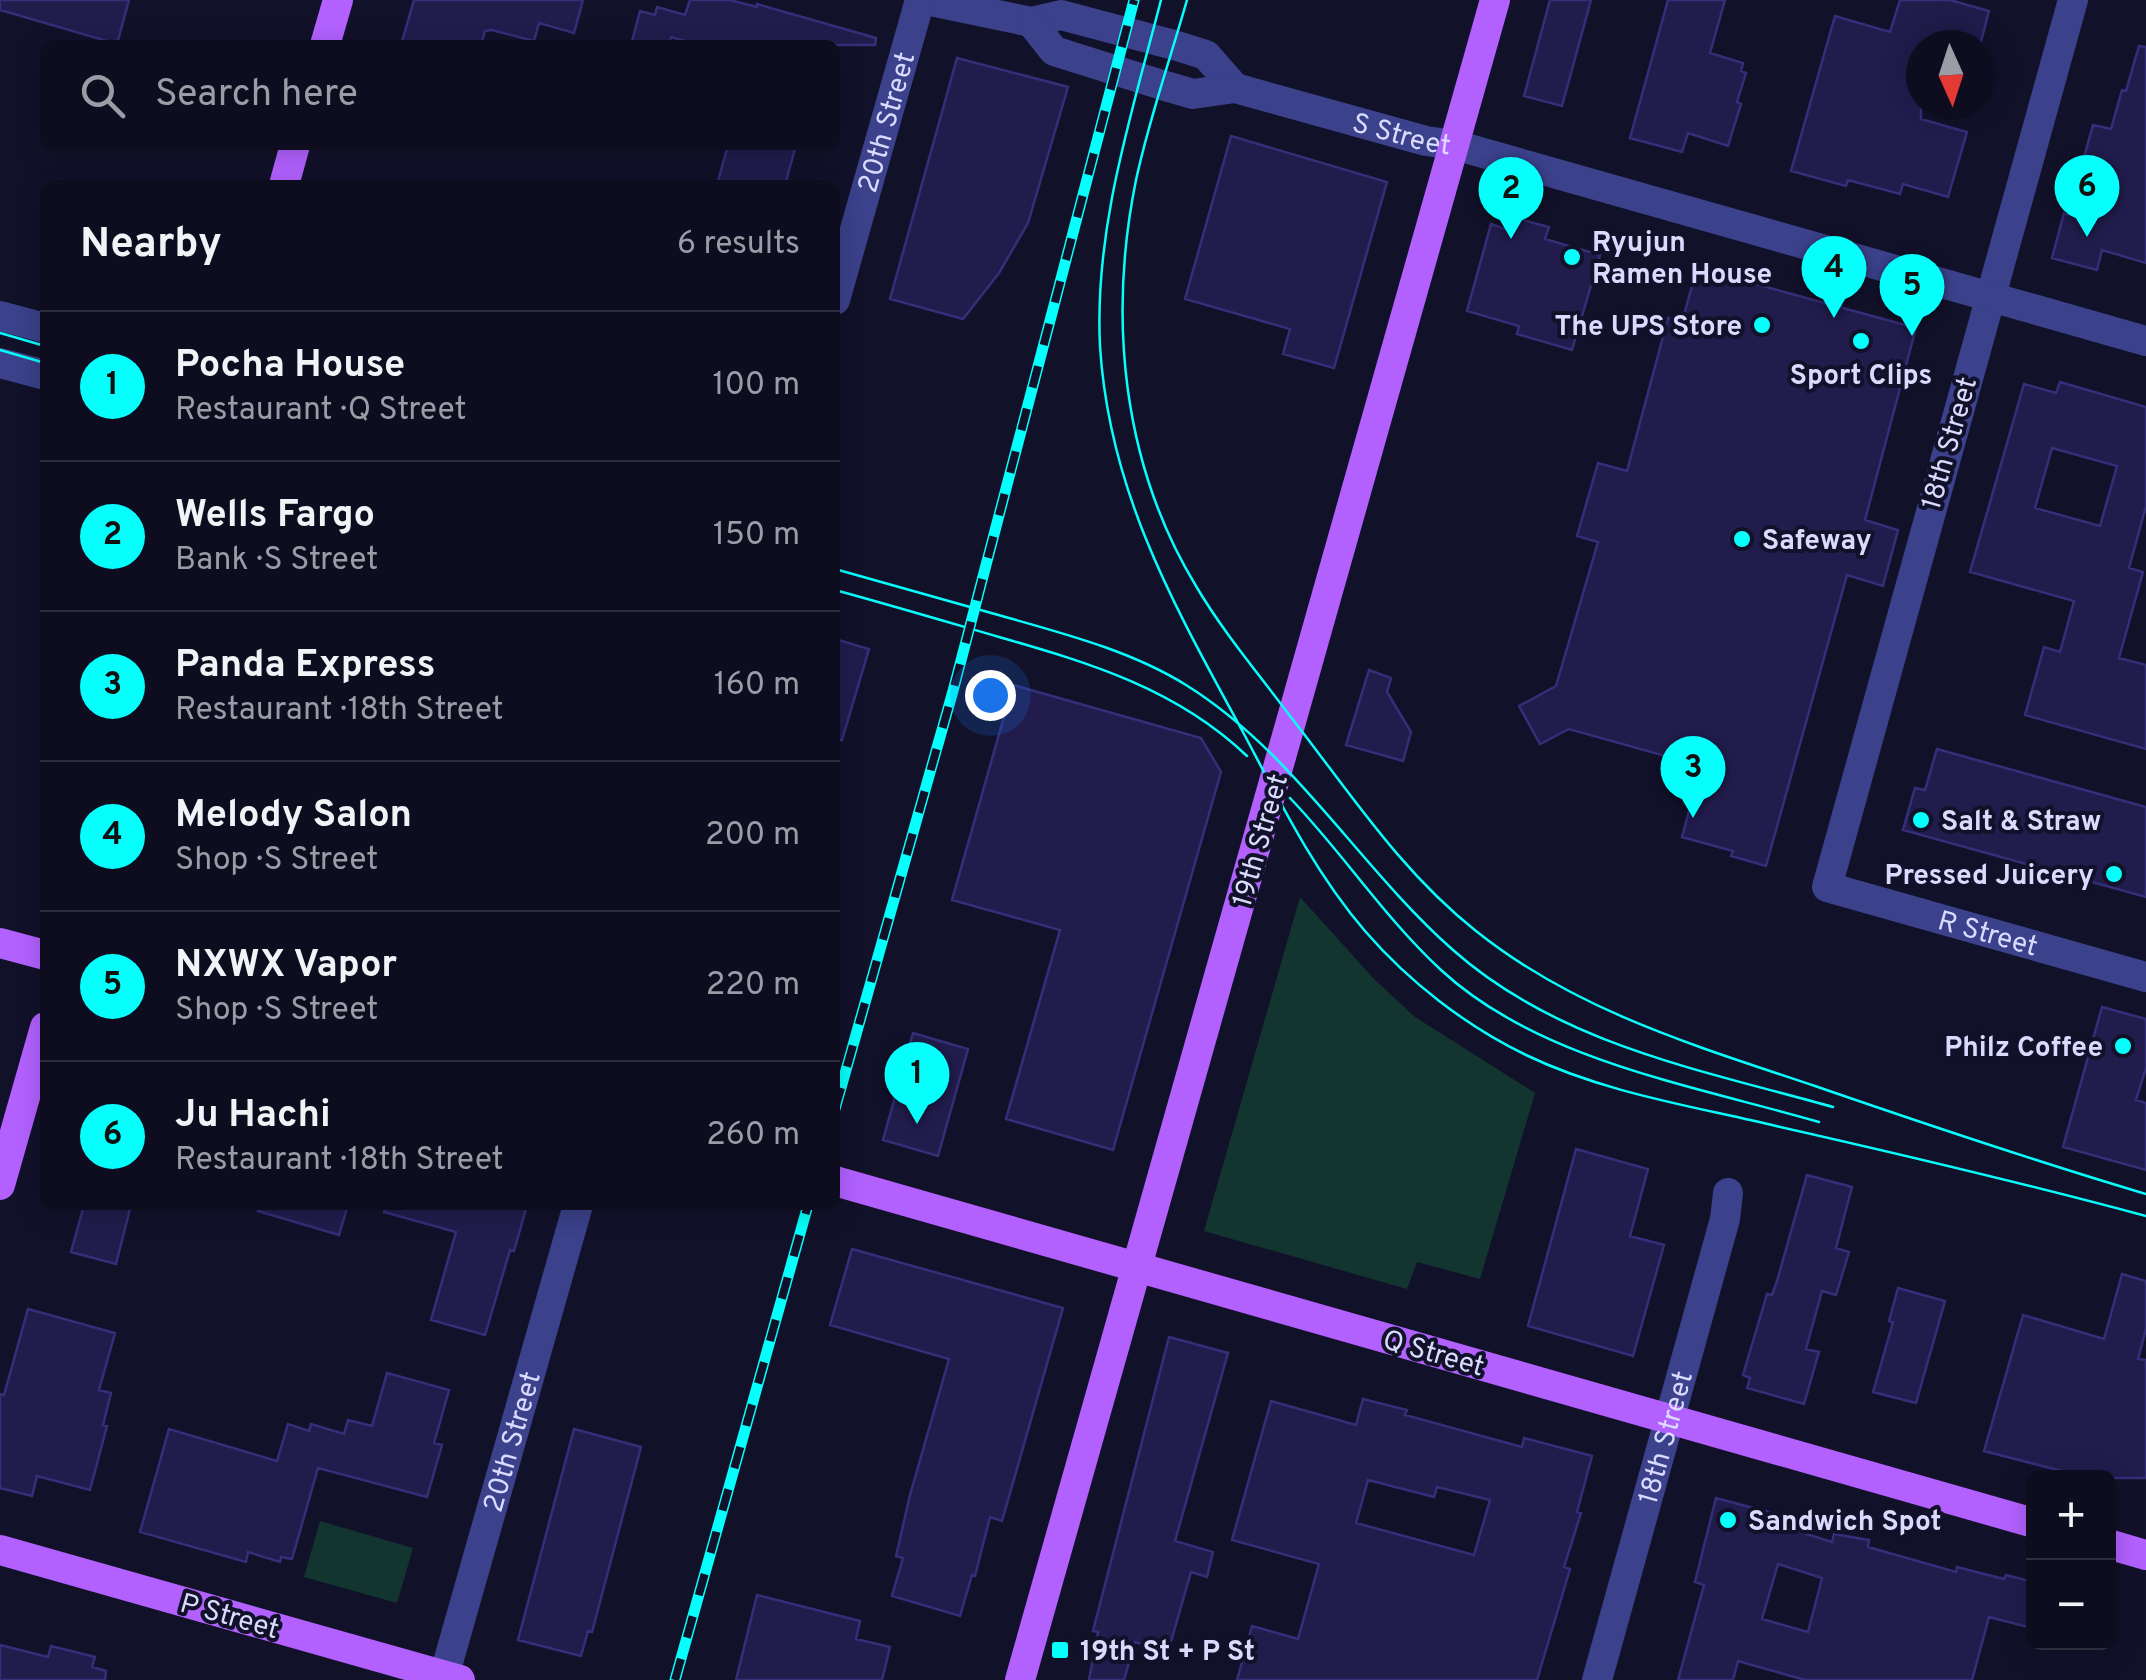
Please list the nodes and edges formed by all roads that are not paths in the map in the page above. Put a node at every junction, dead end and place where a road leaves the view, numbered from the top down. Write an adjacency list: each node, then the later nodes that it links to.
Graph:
1 (338, 0): 6 (main road)
2 (923, 0): 5 (street, S Street); 11 (street, 20th Street)
3 (1495, 0): 8 (main road, 19th Street)
4 (2073, 0): 12 (street, 18th Street)
5 (1031, 22): 7 (street, S Street); 7 (street, S Street)
6 (327, 40)
7 (1235, 88): 8 (street, S Street)
8 (1455, 145): 12 (street, S Street); 27 (main road, 19th Street)
9 (294, 150): 10 (main road)
10 (285, 180)
11 (840, 283)
12 (1989, 296): 15 (street, S Street); 18 (street, 18th Street)
13 (0, 316): 14 (street)
14 (40, 327)
15 (2146, 341)
16 (0, 363): 17 (street)
17 (40, 374)
18 (1827, 887): 21 (street, R Street)
19 (0, 943): 20 (main road)
20 (40, 955)
21 (2146, 977)
22 (40, 1044): 24 (main road)
23 (840, 1182): 27 (main road, Q Street)
24 (0, 1185)
25 (1728, 1193): 28 (street, 18th Street)
26 (577, 1210): 33 (street, 20th Street)
27 (1138, 1267): 28 (main road, Q Street); 34 (main road, 19th Street)
28 (1670, 1419): 29 (main road, Q Street); 35 (street, 18th Street)
29 (2026, 1521)
30 (2116, 1546): 32 (main road)
31 (0, 1550): 33 (main road, P Street)
32 (2146, 1555)
33 (449, 1679)
34 (1020, 1680)
35 (1597, 1680)

